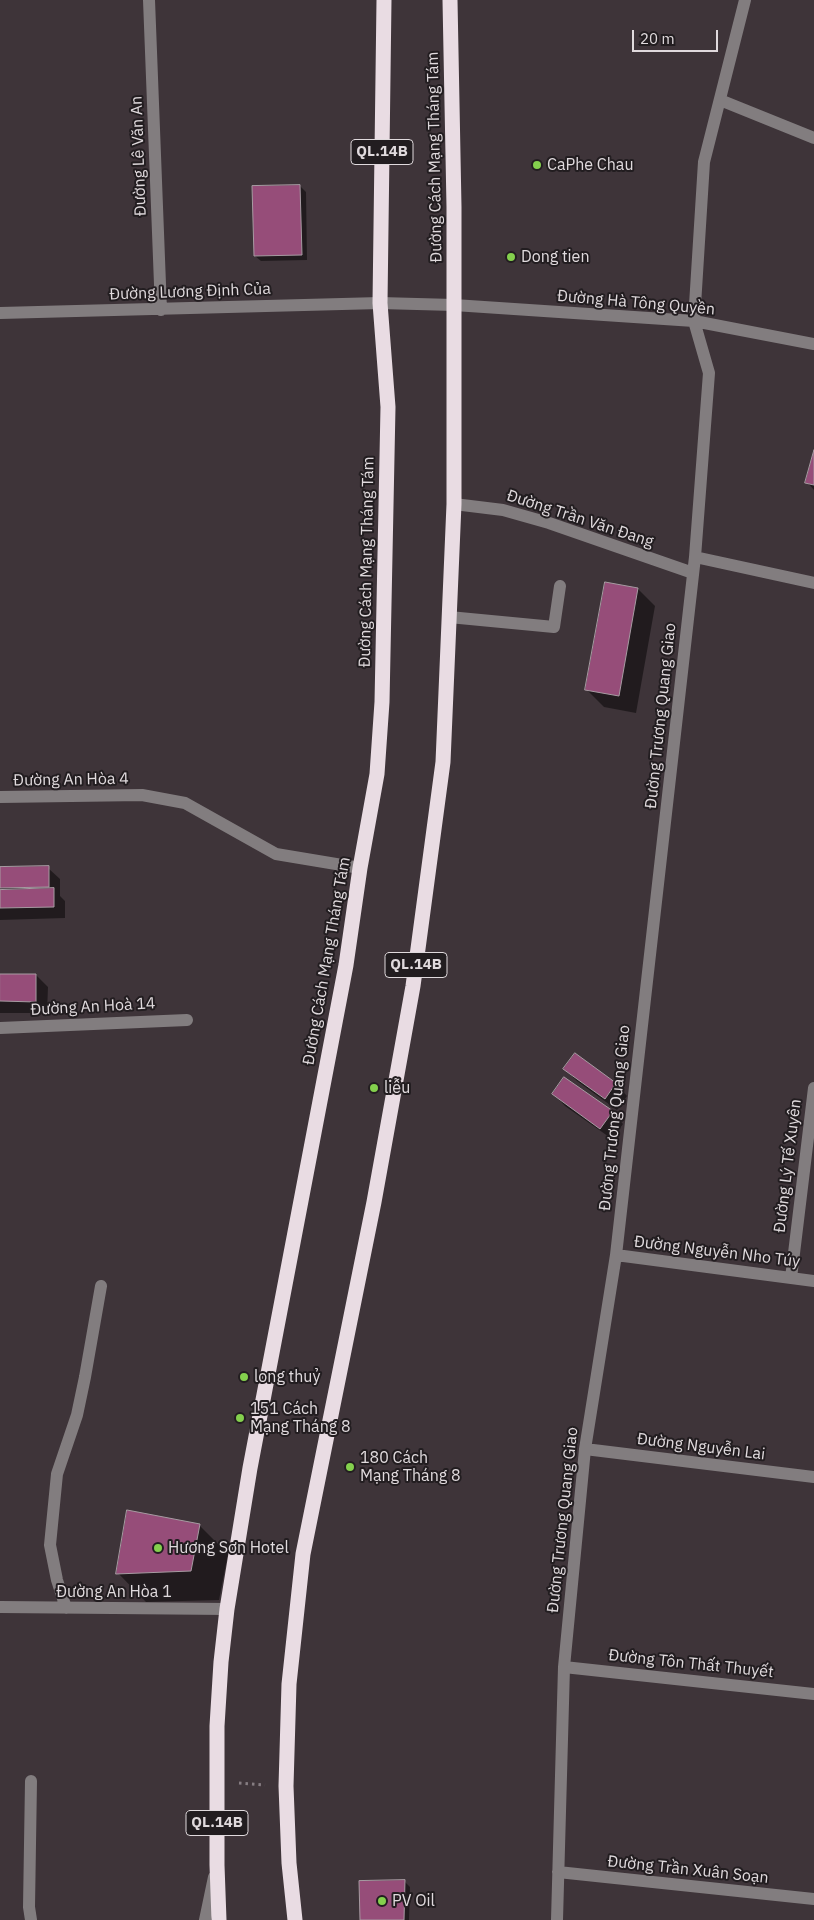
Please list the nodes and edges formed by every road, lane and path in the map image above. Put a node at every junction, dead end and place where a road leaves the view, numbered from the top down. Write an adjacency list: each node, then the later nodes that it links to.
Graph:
1 (149, 0): 9 (street, Đường Lê Văn An)
2 (384, 0): 7 (highway, Đường Cách Mạng Tháng Tám / QL.14B)
3 (450, 0): 8 (highway, Đường Cách Mạng Tháng Tám / QL.14B)
4 (745, 0): 5 (street, Đường Trương Quang Giao)
5 (720, 100): 6 (street); 11 (street, Đường Trương Quang Giao)
6 (814, 138)
7 (380, 303): 8 (street, Đường Lương Định Của); 9 (street, Đường Lương Định Của); 20 (highway, Đường Cách Mạng Tháng Tám / QL.14B)
8 (454, 305): 11 (street, Đường Hà Tông Quyền); 13 (highway, Đường Cách Mạng Tháng Tám / QL.14B)
9 (161, 310): 10 (street, Đường Lương Định Của)
10 (0, 313)
11 (694, 321): 12 (street, Đường Hà Tông Quyền); 14 (street, Đường Trương Quang Giao)
12 (814, 344)
13 (454, 504): 15 (street, Đường Trần Văn Đang); 18 (highway, Đường Cách Mạng Tháng Tám / QL.14B)
14 (695, 557): 15 (street, Đường Trương Quang Giao); 16 (street)
15 (693, 573): 24 (street, Đường Trương Quang Giao)
16 (814, 583)
17 (560, 586): 18 (street)
18 (449, 617): 37 (highway, Đường Cách Mạng Tháng Tám / QL.14B)
19 (0, 797): 20 (street, Đường An Hòa 4)
20 (360, 868): 32 (highway, Đường Cách Mạng Tháng Tám / QL.14B)
21 (186, 1020): 22 (street, Đường An Hoà 14)
22 (0, 1028)
23 (814, 1088): 25 (street, Đường Lý Tế Xuyên)
24 (616, 1256): 25 (street, Đường Nguyễn Nho Túy); 28 (street, Đường Trương Quang Giao)
25 (791, 1278): 26 (street, Đường Nguyễn Nho Túy)
26 (814, 1281)
27 (100, 1286): 31 (street)
28 (585, 1449): 29 (street, Đường Nguyễn Lai); 33 (street, Đường Trương Quang Giao)
29 (814, 1477)
30 (0, 1607): 31 (street, Đường An Hòa 1)
31 (66, 1608): 32 (street, Đường An Hòa 1)
32 (227, 1609): 36 (highway, Đường Cách Mạng Tháng Tám / QL.14B)
33 (564, 1666): 34 (street, Đường Tôn Thất Thuyết); 39 (street, Đường Trương Quang Giao)
34 (814, 1694)
35 (31, 1781): 41 (street)
36 (217, 1781): 37 (path); 38 (highway, Đường Cách Mạng Tháng Tám / QL.14B)
37 (286, 1786): 44 (highway, Đường Cách Mạng Tháng Tám / QL.14B)
38 (217, 1864): 42 (street); 43 (highway, Đường Cách Mạng Tháng Tám / QL.14B)
39 (558, 1872): 40 (street, Đường Trần Xuân Soạn); 45 (street, Đường Trương Quang Giao)
40 (814, 1900)
41 (31, 1920)
42 (205, 1920)
43 (219, 1920)
44 (295, 1920)
45 (557, 1920)

